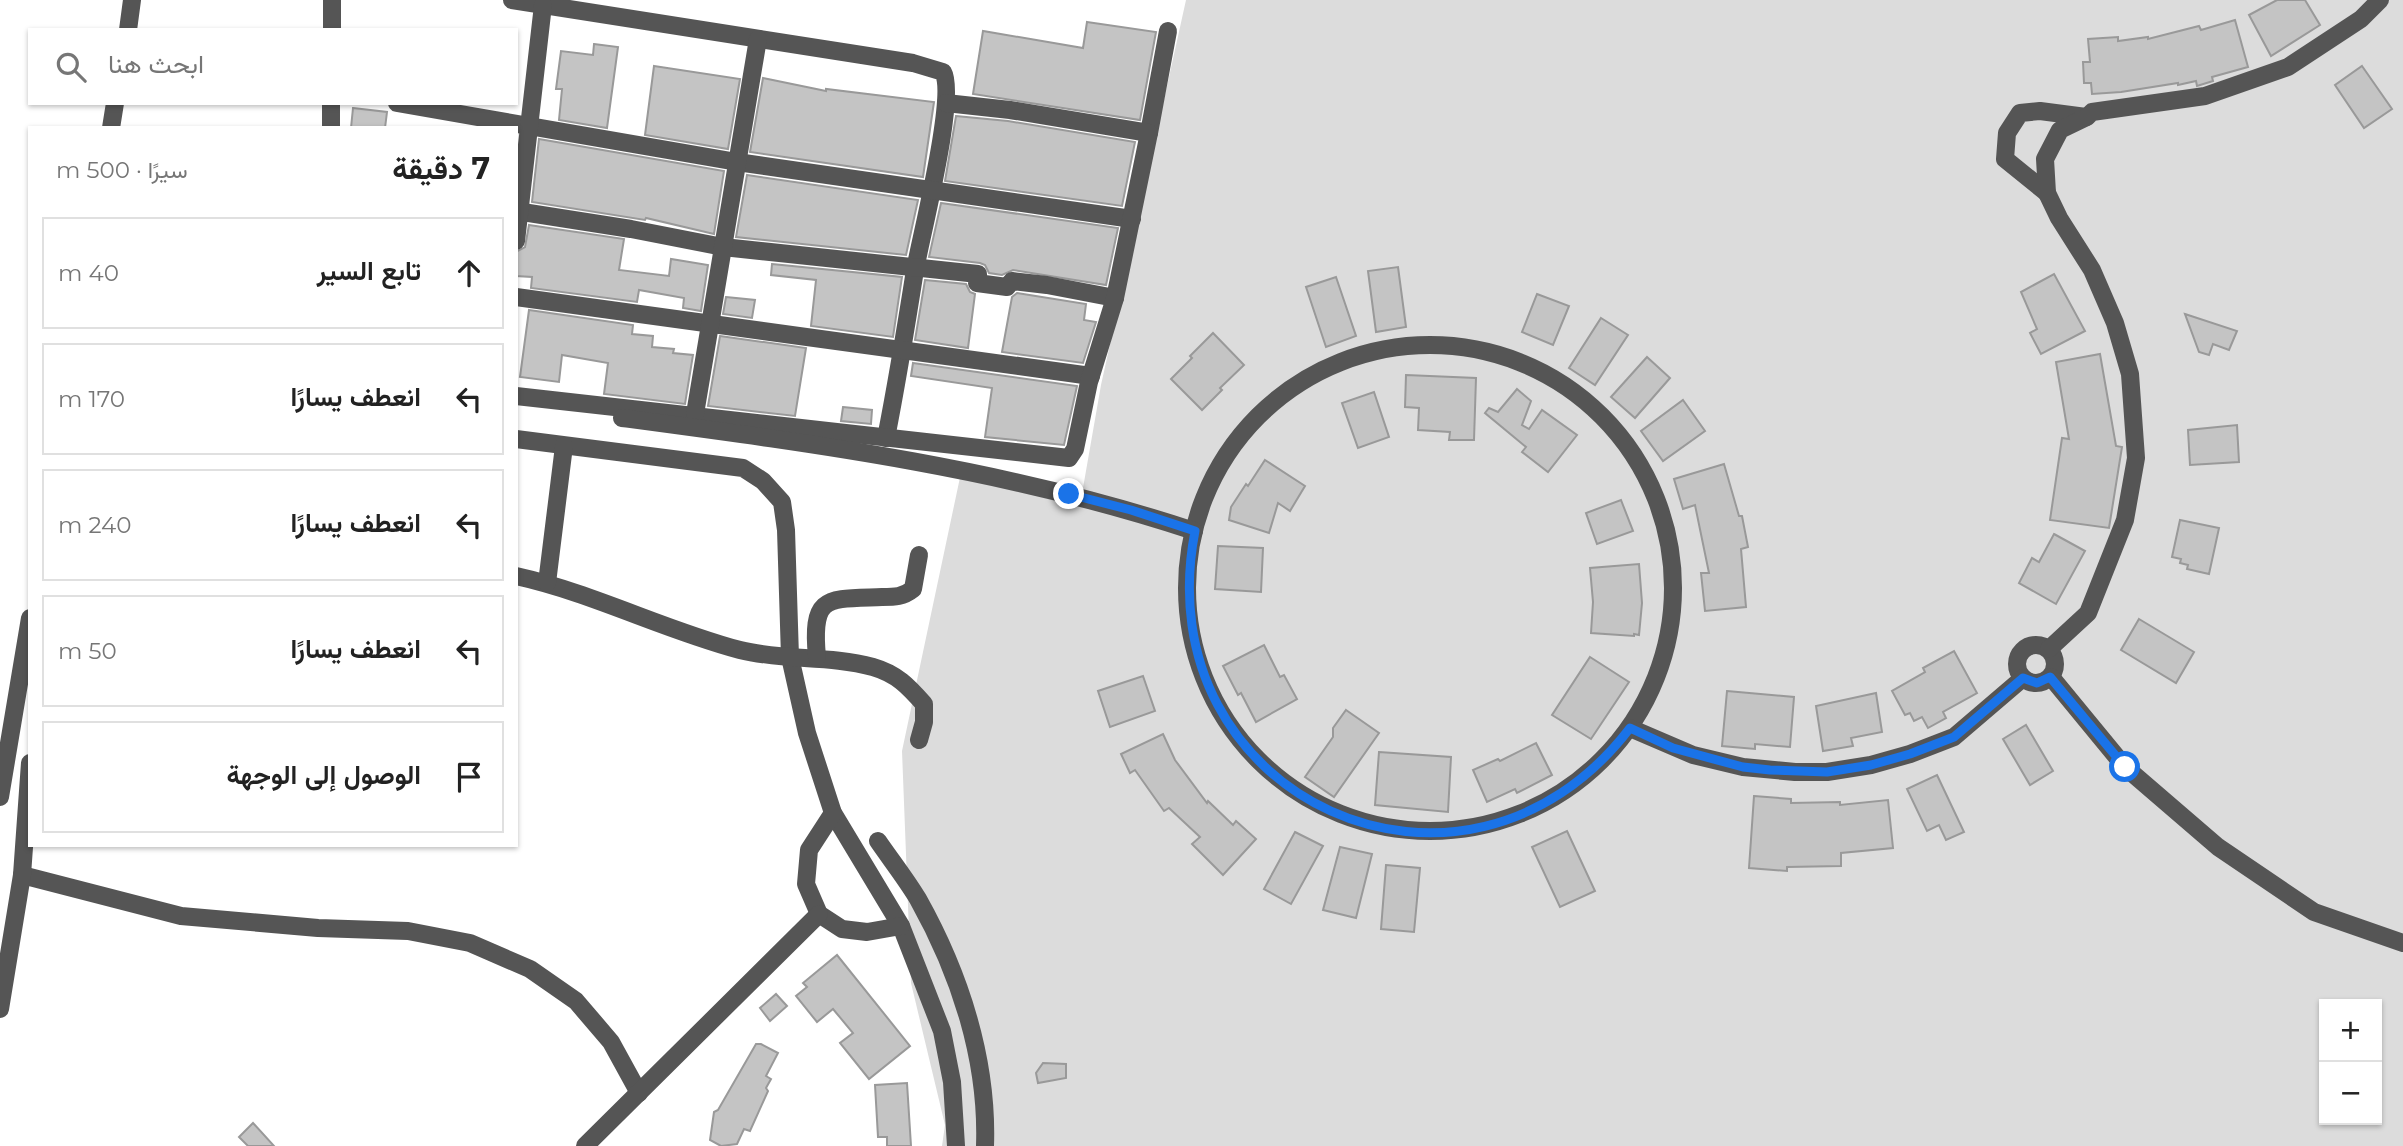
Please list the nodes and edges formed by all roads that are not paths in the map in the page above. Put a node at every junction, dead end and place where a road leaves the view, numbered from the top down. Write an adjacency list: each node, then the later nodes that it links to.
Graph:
1 (132, 0): 6 (street)
2 (332, 0): 7 (street)
3 (512, 0): 5 (street)
4 (2380, 0): 14 (street)
5 (543, 5): 9 (street); 17 (street)
6 (128, 28)
7 (332, 28)
8 (1168, 31): 18 (street)
9 (758, 38): 10 (street); 19 (street)
10 (946, 103): 18 (street); 20 (street)
11 (115, 105): 15 (street)
12 (331, 105): 16 (street)
13 (408, 105): 17 (street)
14 (2087, 117): 21 (street); 21 (street)
15 (111, 126)
16 (331, 126)
17 (529, 126): 19 (street); 22 (street)
18 (1149, 133): 23 (street)
19 (737, 162): 20 (street); 24 (street)
20 (933, 190): 23 (street); 25 (street)
21 (2047, 193): 42 (street)
22 (518, 212): 24 (street)
23 (1132, 219): 27 (street)
24 (723, 247): 25 (street); 28 (street)
25 (916, 268): 27 (street); 29 (street)
26 (518, 297): 28 (street)
27 (1115, 298): 30 (street)
28 (710, 324): 29 (street); 33 (street)
29 (903, 351): 30 (street); 34 (street)
30 (1091, 376): 34 (street)
31 (518, 396): 33 (street)
32 (518, 404): 37 (street)
33 (695, 414): 34 (street)
34 (886, 438)
35 (518, 439): 36 (street)
36 (564, 446): 40 (street); 43 (street)
37 (1195, 531): 47 (street); 47 (street)
38 (919, 555): 44 (street)
39 (518, 576): 40 (street)
40 (547, 583): 43 (street)
41 (28, 630): 50 (street)
42 (2049, 649): 45 (street); 46 (street)
43 (790, 657): 44 (street); 51 (street)
44 (817, 657): 48 (street)
45 (2050, 677): 46 (street); 56 (street)
46 (2023, 678): 47 (street)
47 (1630, 728)
48 (919, 740)
49 (28, 791): 53 (street)
50 (0, 797)
51 (833, 813): 54 (street); 55 (street)
52 (878, 841): 61 (street)
53 (22, 875): 57 (street); 58 (street)
54 (819, 914): 55 (street); 58 (street)
55 (901, 926): 60 (street)
56 (2403, 943)
57 (0, 1009)
58 (639, 1093): 59 (street)
59 (585, 1146)
60 (956, 1146)
61 (985, 1146)

